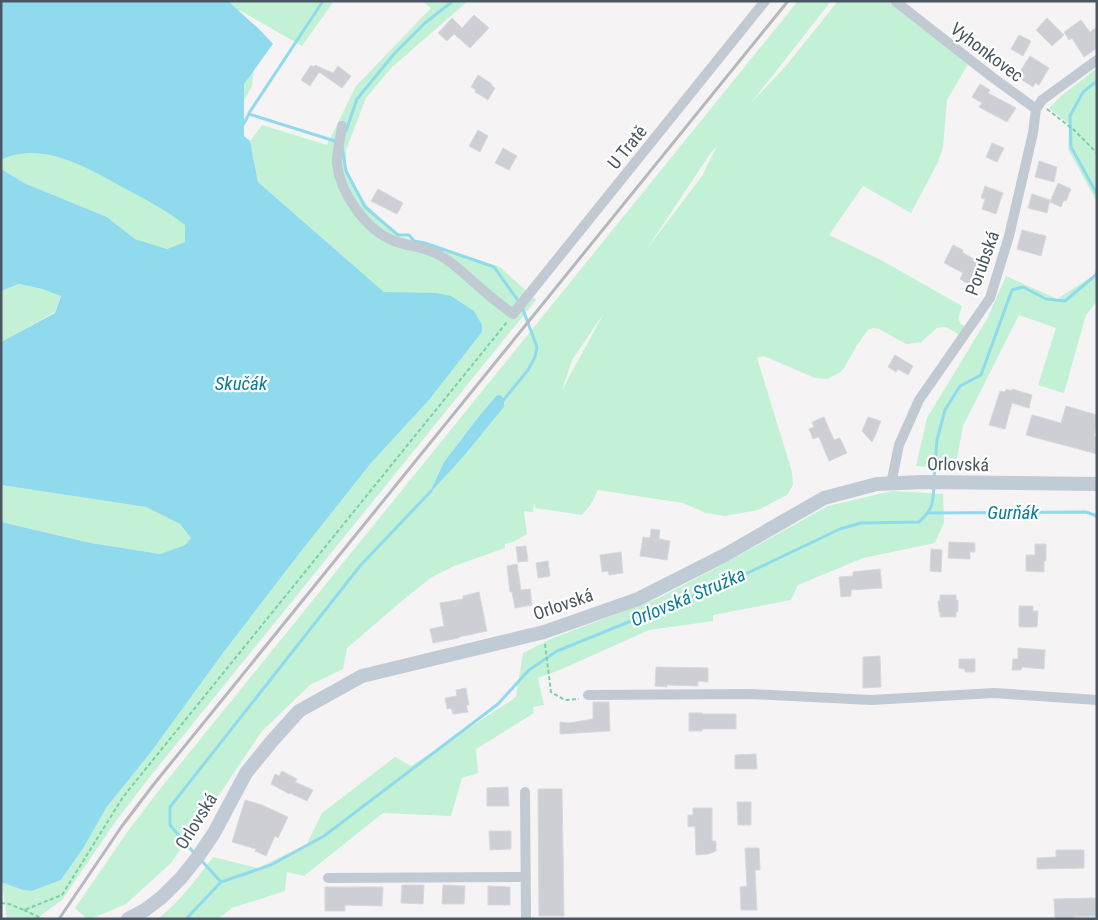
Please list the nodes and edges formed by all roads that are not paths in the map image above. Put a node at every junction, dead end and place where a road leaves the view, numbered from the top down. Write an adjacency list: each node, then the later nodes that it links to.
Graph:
1 (765, 1): 5 (street, U Tratě)
2 (895, 1): 4 (street, Vyhonkovec)
3 (1097, 60): 4 (street)
4 (1036, 109): 6 (street, Porubská)
5 (341, 130)
6 (891, 484): 7 (main road, Orlovská); 13 (main road, Orlovská)
7 (1097, 484)
8 (588, 695): 9 (street)
9 (1097, 700)
10 (525, 792): 11 (street)
11 (526, 876): 12 (street); 14 (street)
12 (328, 878)
13 (128, 919)
14 (526, 919)

